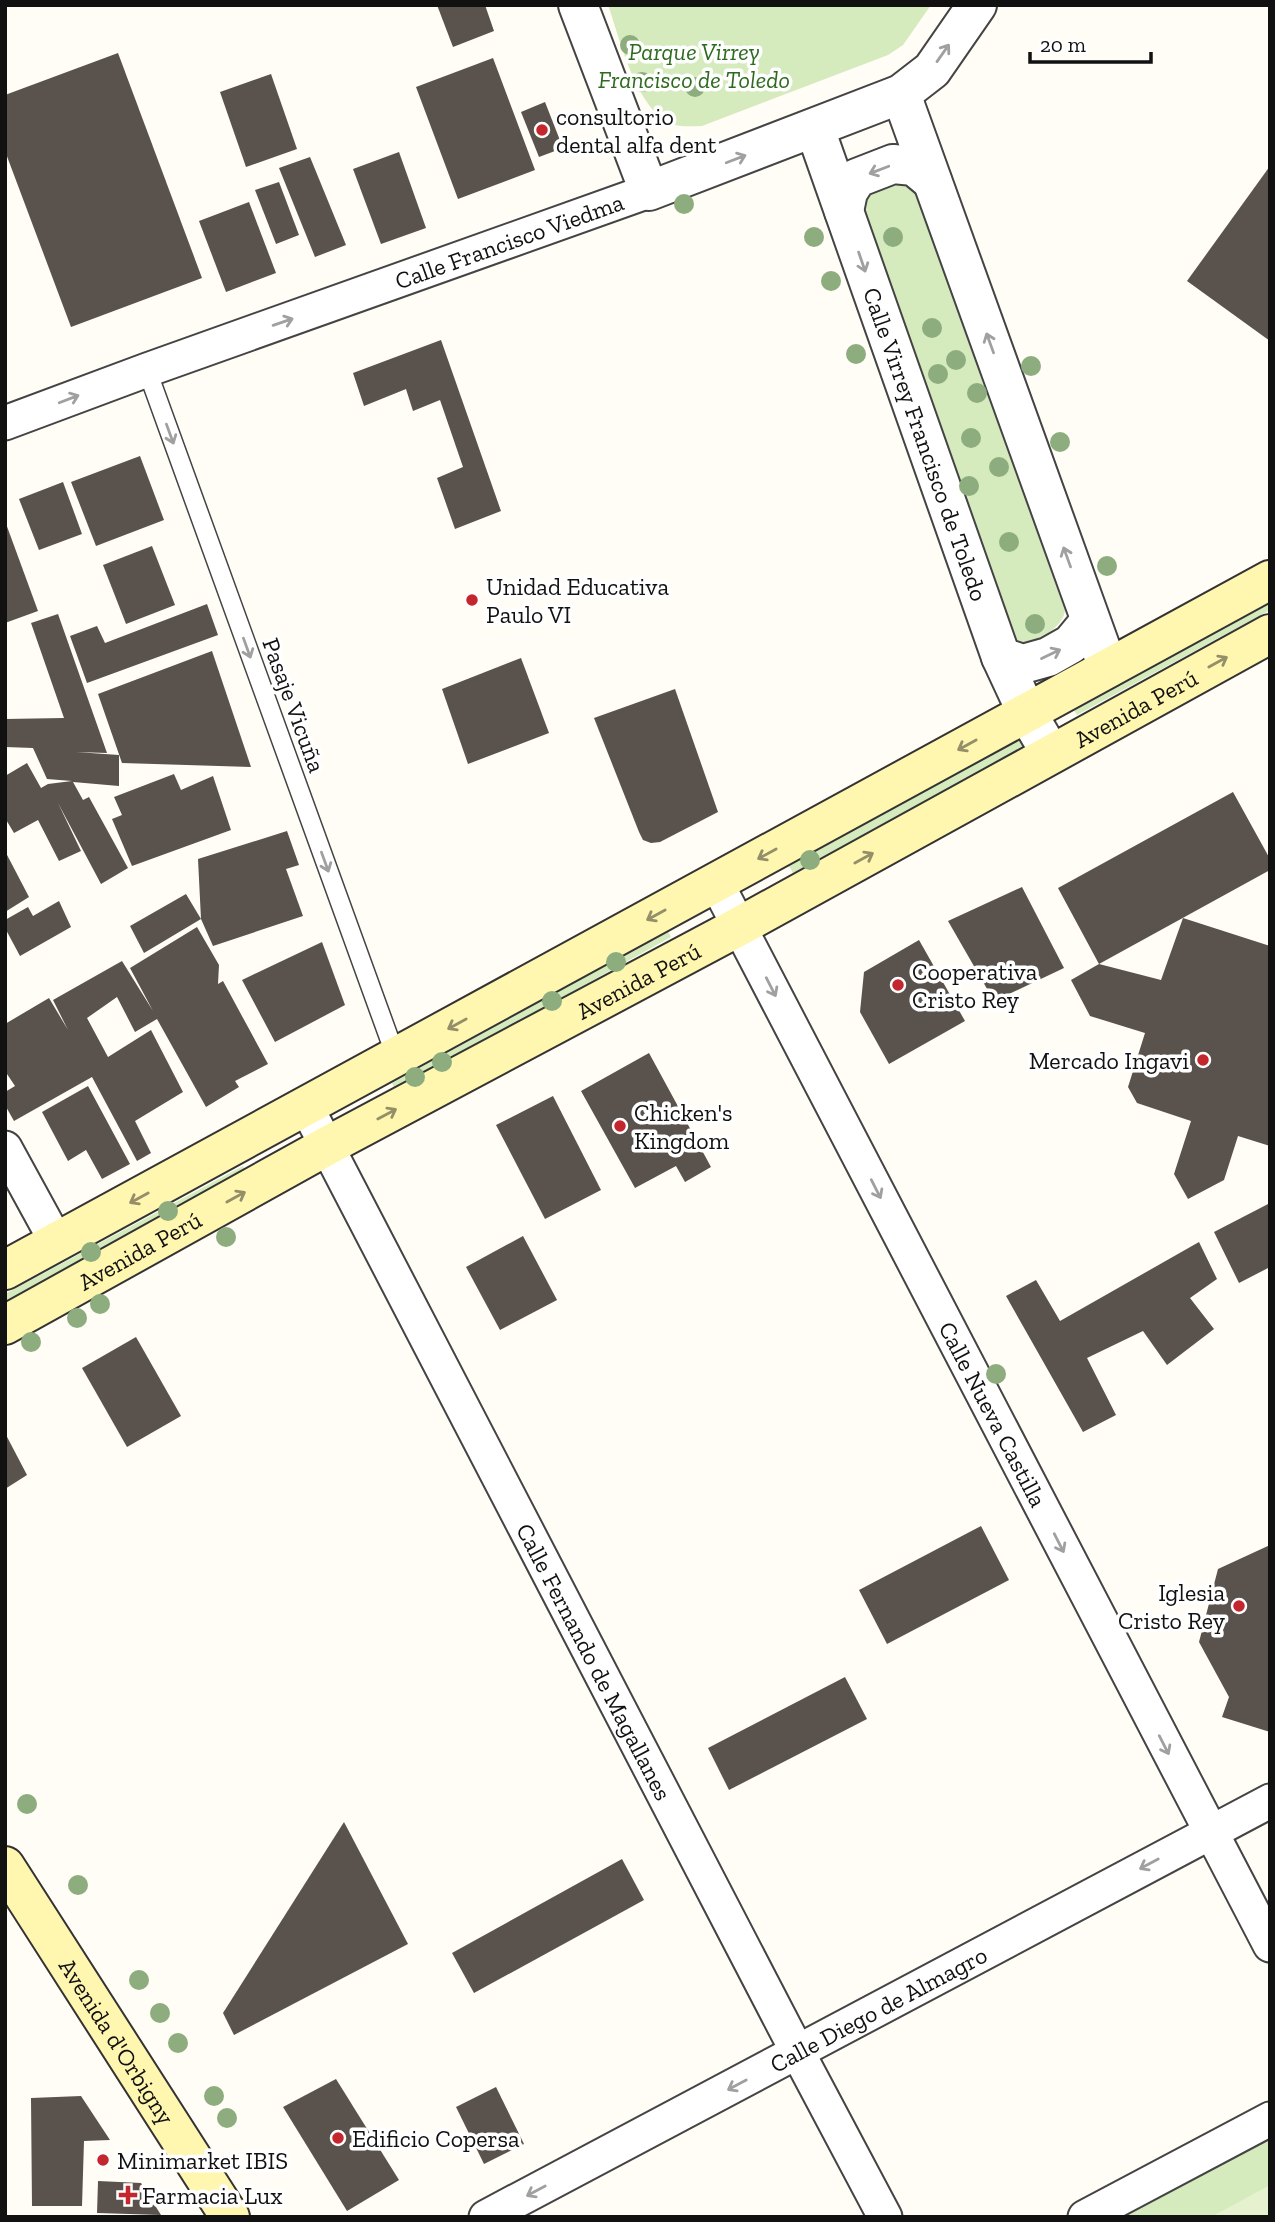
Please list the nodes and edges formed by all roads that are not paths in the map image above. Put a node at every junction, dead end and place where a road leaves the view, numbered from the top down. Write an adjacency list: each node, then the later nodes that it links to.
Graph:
1 (578, 5): 6 (street)
2 (977, 5): 3 (street, Calle Francisco Viedma, one-way to 2)
3 (901, 94): 4 (street, Calle Francisco Viedma); 5 (street)
4 (815, 129): 6 (street, Calle Francisco Viedma, one-way to 4); 7 (street, Calle Virrey Francisco de Toledo)
5 (932, 181): 7 (street, one-way to 7); 11 (street, one-way to 5)
6 (649, 191): 8 (street, Calle Francisco Viedma, one-way to 6)
7 (844, 211): 13 (street, Calle Virrey Francisco de Toledo, one-way to 13)
8 (147, 370): 9 (street, Calle Francisco Viedma, one-way to 8); 19 (lane, Pasaje Vicuña, one-way to 19)
9 (5, 423)
10 (1270, 580): 14 (main road, Avenida Perú)
11 (1090, 621): 13 (street, one-way to 11); 14 (street)
12 (1270, 634): 16 (main road, Avenida Perú, one-way to 12)
13 (1001, 657): 15 (street, Calle Virrey Francisco de Toledo)
14 (1108, 668): 15 (main road, Avenida Perú)
15 (1027, 713): 16 (street, Calle Virrey Francisco de Toledo); 17 (main road, Avenida Perú, one-way to 17)
16 (1051, 754): 18 (main road, Avenida Perú, one-way to 16)
17 (716, 882): 18 (street, Calle Nueva Castilla); 19 (main road, Avenida Perú, one-way to 19)
18 (740, 926): 21 (main road, Avenida Perú, one-way to 18); 27 (street, Calle Nueva Castilla, one-way to 27)
19 (396, 1057): 20 (main road, Avenida Perú)
20 (306, 1106): 21 (street, Calle Fernando de Magallanes); 23 (main road, Avenida Perú, one-way to 23)
21 (327, 1146): 25 (main road, Avenida Perú, one-way to 21); 30 (street, Calle Fernando de Magallanes)
22 (5, 1148): 23 (street)
23 (57, 1243): 24 (main road, Avenida Perú)
24 (5, 1270)
25 (5, 1325)
26 (1270, 1801): 27 (street, Calle Diego de Almagro)
27 (1209, 1832): 29 (street, Calle Nueva Castilla); 30 (street, Calle Diego de Almagro, one-way to 30)
28 (5, 1866): 32 (main road, Avenida d'Orbigny)
29 (1270, 1945)
30 (798, 2053): 33 (street, Calle Diego de Almagro, one-way to 33); 34 (street, Calle Fernando de Magallanes)
31 (1270, 2119): 35 (street)
32 (230, 2217)
33 (486, 2217)
34 (886, 2217)
35 (1086, 2217)

